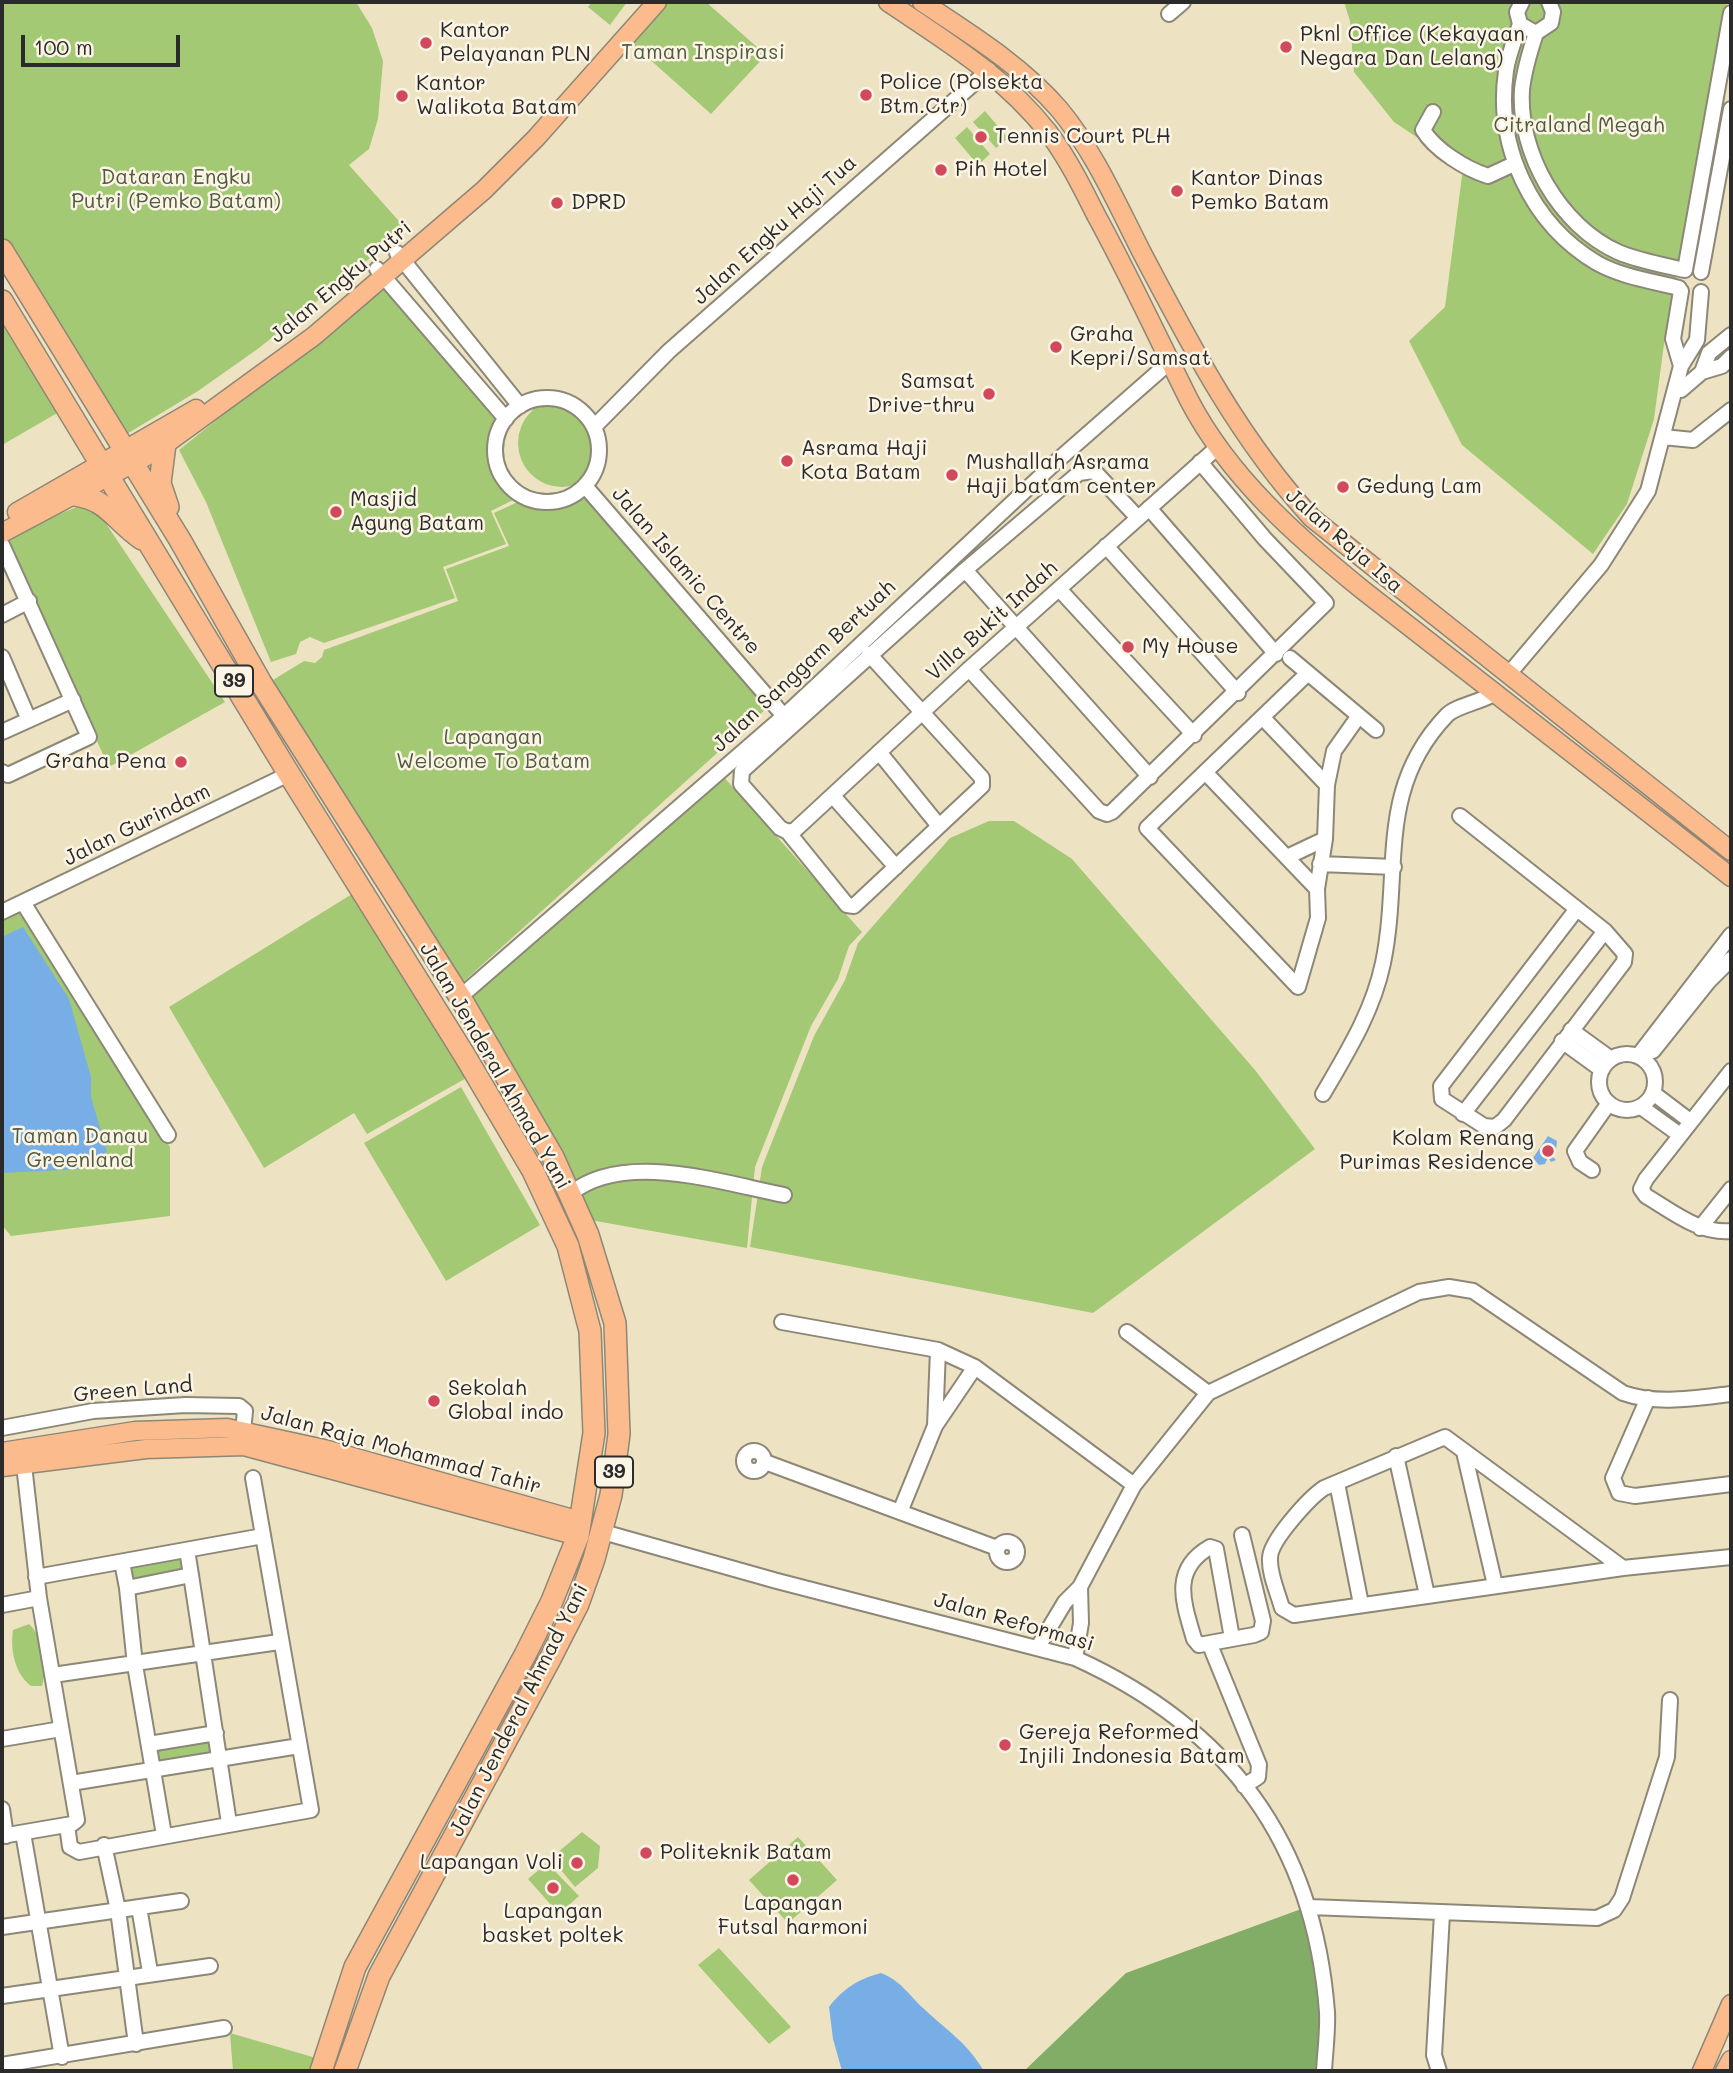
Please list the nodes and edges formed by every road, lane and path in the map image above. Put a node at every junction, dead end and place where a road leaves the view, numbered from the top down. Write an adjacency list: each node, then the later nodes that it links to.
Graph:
1 (643, 2): 23 (main road, Jalan Engku Putri)
2 (657, 2): 23 (main road, Jalan Engku Putri)
3 (888, 2): 13 (main road, Jalan Raja Isa)
4 (922, 2): 19 (main road, Jalan Raja Isa)
5 (1183, 2): 9 (street)
6 (1550, 2): 11 (street)
7 (1515, 3): 10 (street)
8 (1731, 13): 12 (street)
9 (1169, 14)
10 (1520, 24): 11 (street); 16 (street)
11 (1536, 33): 17 (street)
12 (1729, 34): 24 (street)
13 (989, 70): 22 (main road, Jalan Raja Isa); 40 (street, Jalan Engku Haji Tua)
14 (1731, 109): 26 (street)
15 (1433, 112): 16 (street)
16 (1514, 164): 18 (street)
17 (1539, 175): 18 (street); 21 (street)
18 (1524, 184): 25 (street)
19 (1138, 244): 22 (main road); 54 (main road, Jalan Raja Isa)
20 (2, 250): 44 (highway, 39)
21 (1621, 253): 24 (street); 25 (street)
22 (1118, 254): 33 (main road, Jalan Raja Isa)
23 (400, 257): 27 (main road, Jalan Engku Putri); 37 (street)
24 (1685, 270): 26 (street); 28 (street)
25 (1613, 271): 28 (street)
26 (1701, 272): 29 (street)
27 (381, 273): 39 (street); 42 (main road, Jalan Engku Putri); 44 (main road, Jalan Engku Putri)
28 (1680, 289): 29 (street); 34 (street)
29 (1701, 292): 34 (street)
30 (2, 301): 46 (highway, 39)
31 (1731, 335): 35 (street)
32 (1731, 357): 35 (street)
33 (1171, 360): 43 (main road, Jalan Raja Isa); 75 (street, Jalan Sanggam Bertuah)
34 (1681, 366): 36 (street)
35 (1702, 372): 36 (street)
36 (1675, 390): 41 (street)
37 (520, 406): 39 (street); 40 (street)
38 (1731, 410): 41 (street)
39 (506, 419): 47 (street)
40 (594, 427): 47 (street)
41 (1663, 437): 70 (street)
42 (165, 444): 44 (main road, Jalan Engku Putri); 52 (highway)
43 (1219, 446): 45 (street, Villa Bukit Indah); 58 (main road, Jalan Raja Isa)
44 (130, 457): 46 (main road, Jalan Engku Putri); 52 (highway, Jalan Jenderal Ahmad Yani / 39)
45 (1200, 462): 49 (street, Villa Bukit Indah); 66 (street)
46 (106, 470): 48 (main road, Jalan Engku Putri); 51 (main road, Jalan Engku Putri); 56 (highway, Jalan Jenderal Ahmad Yani / 39)
47 (585, 486): 75 (street, Jalan Islamic Centre)
48 (75, 495): 53 (main road, Jalan Engku Putri); 56 (highway)
49 (1149, 508): 50 (street, Villa Bukit Indah); 66 (street)
50 (1138, 518): 57 (street, Villa Bukit Indah); 60 (street)
51 (2, 521)
52 (172, 526): 102 (highway, Jalan Jenderal Ahmad Yani / 39)
53 (2, 533)
54 (1329, 533): 58 (main road); 70 (main road, Jalan Raja Isa)
55 (2, 545): 59 (street)
56 (152, 546): 87 (highway, Jalan Jenderal Ahmad Yani / 39)
57 (1105, 546): 61 (street, Villa Bukit Indah); 71 (street)
58 (1314, 551): 72 (main road, Jalan Raja Isa)
59 (5, 561): 62 (street)
60 (965, 570): 64 (street); 65 (street)
61 (1059, 589): 64 (street, Villa Bukit Indah); 81 (street)
62 (29, 601): 63 (street); 73 (street)
63 (2, 615)
64 (1016, 629): 68 (street, Villa Bukit Indah); 88 (street)
65 (869, 654): 74 (street); 95 (street)
66 (1283, 656): 69 (street); 71 (street)
67 (2, 657): 78 (street)
68 (969, 669): 74 (street, Villa Bukit Indah); 88 (street)
69 (1307, 674): 76 (street); 77 (street)
70 (1507, 675): 91 (main road, Jalan Raja Isa)
71 (1238, 693): 81 (street)
72 (1495, 693): 94 (main road, Jalan Raja Isa); 101 (street)
73 (73, 700): 78 (street); 85 (street)
74 (923, 713): 83 (street, Villa Bukit Indah); 93 (street)
75 (784, 716): 112 (street, Jalan Sanggam Bertuah)
76 (1358, 717): 79 (street); 82 (street)
77 (1264, 719): 84 (street); 86 (street)
78 (30, 720): 80 (street)
79 (1376, 730)
80 (2, 732)
81 (1194, 735): 88 (street)
82 (1335, 751): 84 (street); 89 (street)
83 (879, 752): 90 (street, Villa Bukit Indah); 93 (street)
84 (1307, 763): 89 (street)
85 (2, 772)
86 (1205, 772): 98 (street); 105 (street)
87 (289, 774): 104 (highway, Jalan Jenderal Ahmad Yani / 39); 106 (street, Jalan Gurindam)
88 (1150, 777)
89 (1327, 785): 96 (street)
90 (833, 796): 95 (street, Villa Bukit Indah); 100 (street)
91 (1685, 814): 94 (main road); 97 (main road, Jalan Raja Isa)
92 (1460, 816): 107 (street)
93 (939, 827): 100 (street)
94 (1671, 830): 103 (main road, Jalan Raja Isa)
95 (792, 831): 100 (street)
96 (1325, 839): 98 (street); 99 (street)
97 (1731, 851)
98 (1287, 857): 105 (street)
99 (1320, 864): 101 (street); 105 (street)
100 (896, 867)
101 (1394, 867): 118 (street)
102 (379, 872): 104 (highway); 112 (highway, Jalan Jenderal Ahmad Yani / 39)
103 (1731, 877)
104 (359, 885): 154 (highway, Jalan Jenderal Ahmad Yani / 39)
105 (1317, 889)
106 (23, 904): 108 (street, Jalan Gurindam); 123 (street)
107 (1576, 910): 109 (street); 121 (street)
108 (2, 912)
109 (1605, 931): 113 (street); 121 (street)
110 (1731, 935): 114 (street)
111 (1731, 959): 114 (street)
112 (460, 997): 127 (highway, Jalan Jenderal Ahmad Yani / 39)
113 (1567, 1036): 115 (street); 121 (street)
114 (1641, 1058): 115 (street); 117 (street)
115 (1607, 1064): 119 (street)
116 (1731, 1071): 122 (street)
117 (1653, 1093): 120 (street); 122 (street)
118 (1323, 1094)
119 (1609, 1104): 120 (street); 125 (street)
120 (1641, 1107): 124 (street)
121 (1463, 1114)
122 (1690, 1121): 124 (street)
123 (169, 1135)
124 (1680, 1135): 129 (street)
125 (1592, 1170)
126 (1731, 1189): 129 (street)
127 (570, 1194): 128 (street); 155 (highway, Jalan Jenderal Ahmad Yani / 39)
128 (784, 1195)
129 (1700, 1228): 130 (street)
130 (1731, 1231)
131 (782, 1322): 133 (street)
132 (1127, 1332): 135 (street)
133 (937, 1350): 134 (street); 139 (street)
134 (975, 1367): 139 (street); 152 (street)
135 (1208, 1393): 137 (street); 152 (street)
136 (1731, 1394): 137 (street)
137 (1648, 1398): 151 (street)
138 (76, 1414): 140 (street, Green Land); 141 (street, Green Land); 142 (street)
139 (935, 1426): 153 (street)
140 (2, 1428)
141 (243, 1432): 142 (main road, Jalan Raja Mohammad Tahir); 154 (main road, Jalan Raja Mohammad Tahir)
142 (77, 1439): 145 (main road, Jalan Raja Mohammad Tahir)
143 (2, 1452): 145 (main road, Jalan Raja Mohammad Tahir)
144 (1464, 1452): 146 (street); 162 (street); 165 (street)
145 (23, 1456): 148 (main road, Jalan Raja Mohammad Tahir); 154 (main road, Jalan Raja Mohammad Tahir); 164 (street)
146 (1396, 1456): 150 (street); 168 (street)
147 (765, 1462): 153 (street)
148 (2, 1467)
149 (253, 1478): 157 (street)
150 (1337, 1483): 170 (street); 170 (street)
151 (1731, 1484)
152 (1134, 1485): 166 (street)
153 (900, 1512): 158 (street)
154 (579, 1528): 211 (highway, Jalan Jenderal Ahmad Yani / 39)
155 (603, 1532): 175 (street, Jalan Reformasi); 213 (highway, Jalan Jenderal Ahmad Yani / 39)
156 (1242, 1535): 172 (street)
157 (263, 1536): 159 (street); 173 (street)
158 (998, 1548)
159 (187, 1550): 161 (street); 163 (street)
160 (1731, 1557): 162 (street)
161 (122, 1562): 164 (street); 167 (street)
162 (1623, 1568): 165 (street)
163 (191, 1575): 167 (street); 176 (street)
164 (36, 1577): 169 (street)
165 (1495, 1586): 168 (street)
166 (1080, 1587): 175 (street); 177 (street)
167 (127, 1588): 178 (street)
168 (1427, 1595): 170 (street)
169 (39, 1598): 171 (street); 179 (street)
170 (1361, 1604)
171 (2, 1605)
172 (1232, 1638): 174 (street); 174 (street)
173 (279, 1642): 176 (street); 185 (street)
174 (1210, 1645): 189 (street)
175 (1038, 1647): 177 (street, Jalan Reformasi)
176 (201, 1655): 178 (street); 182 (street)
177 (1075, 1658): 189 (street, Jalan Reformasi)
178 (135, 1665): 179 (street); 184 (street)
179 (53, 1675): 181 (street)
180 (1670, 1700): 201 (street)
181 (61, 1728): 183 (street); 188 (street)
182 (216, 1733): 184 (street); 186 (street)
183 (2, 1739)
184 (149, 1744): 187 (street)
185 (299, 1746): 186 (street); 191 (street)
186 (220, 1760): 187 (street); 191 (street)
187 (153, 1769): 188 (street); 194 (street)
188 (71, 1783): 192 (street)
189 (1244, 1786): 199 (street, Jalan Reformasi)
190 (2, 1809): 195 (street)
191 (229, 1823): 194 (street)
192 (67, 1825): 193 (street); 196 (street)
193 (23, 1833): 195 (street); 202 (street)
194 (164, 1835): 196 (street)
195 (4, 1836)
196 (104, 1845): 200 (street)
197 (181, 1901): 198 (street)
198 (139, 1907): 200 (street); 205 (street)
199 (1310, 1907): 201 (street); 219 (street, Jalan Reformasi)
200 (118, 1910): 202 (street); 206 (street)
201 (1442, 1914): 220 (street)
202 (38, 1922): 203 (street); 207 (street)
203 (2, 1927)
204 (211, 1966): 205 (street)
205 (150, 1972): 206 (street)
206 (128, 1977): 207 (street); 212 (street)
207 (50, 1988): 208 (street); 214 (street)
208 (2, 1996)
209 (1731, 2004): 221 (main road)
210 (225, 2028): 212 (street)
211 (330, 2041): 213 (highway); 217 (highway, Jalan Jenderal Ahmad Yani / 39)
212 (136, 2044): 214 (street)
213 (351, 2049): 218 (highway, Jalan Jenderal Ahmad Yani / 39)
214 (62, 2057): 216 (street)
215 (1731, 2060): 222 (main road)
216 (2, 2065)
217 (321, 2071)
218 (345, 2071)
219 (1324, 2071)
220 (1439, 2071)
221 (1702, 2071)
222 (1726, 2071)

